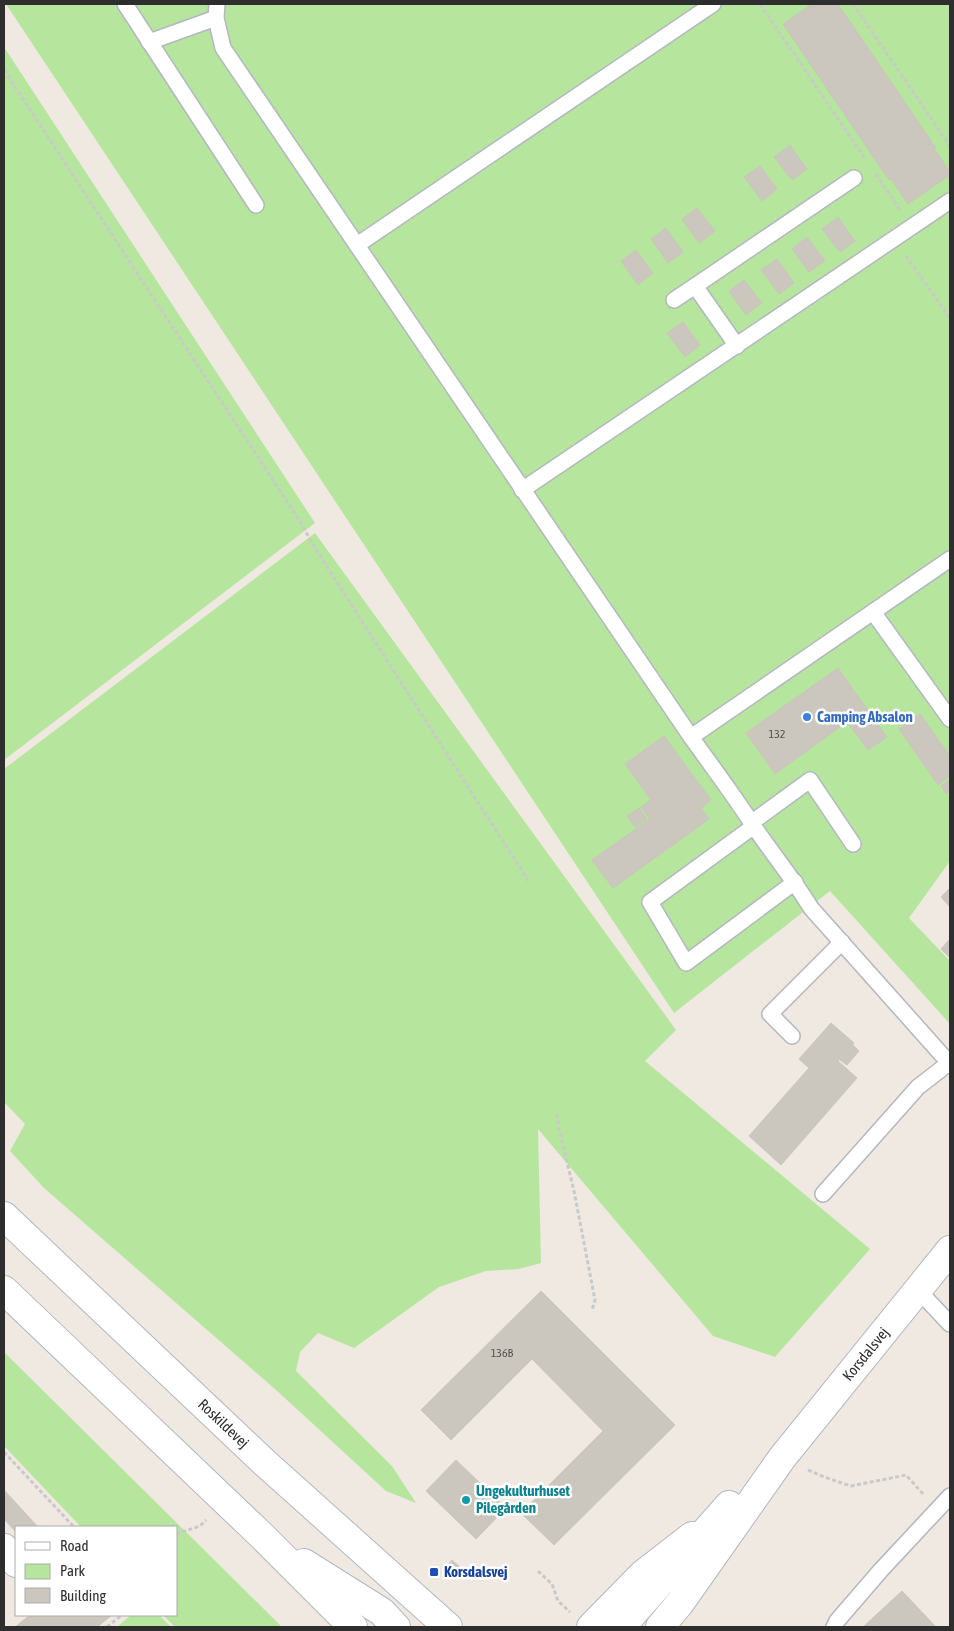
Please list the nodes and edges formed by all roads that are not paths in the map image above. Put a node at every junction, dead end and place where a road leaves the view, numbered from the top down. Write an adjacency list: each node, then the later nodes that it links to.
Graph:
1 (125, 4): 4 (lane)
2 (713, 4): 8 (lane)
3 (217, 11): 4 (lane); 8 (lane)
4 (149, 42): 7 (lane)
5 (854, 178): 9 (lane)
6 (950, 201): 11 (lane)
7 (256, 205)
8 (357, 245): 12 (lane)
9 (695, 286): 10 (lane); 11 (lane)
10 (674, 300)
11 (737, 346): 12 (lane)
12 (522, 490): 16 (lane)
13 (950, 559): 14 (lane)
14 (873, 612): 15 (lane); 16 (lane)
15 (950, 719)
16 (690, 737): 17 (lane)
17 (752, 824): 18 (lane); 19 (lane); 19 (lane)
18 (853, 844)
19 (795, 882): 20 (lane)
20 (842, 942): 21 (lane); 22 (lane)
21 (792, 1036)
22 (950, 1064): 23 (lane)
23 (824, 1194)
24 (4, 1216): 40 (main road, Roskildevej)
25 (950, 1250): 26 (main road, Korsdalsvej)
26 (917, 1289): 28 (lane); 29 (main road, Korsdalsvej)
27 (4, 1290): 32 (main road)
28 (950, 1324)
29 (782, 1458): 31 (main road, Korsdalsvej); 42 (main road, Korsdalsvej)
30 (950, 1496): 43 (lane)
31 (729, 1505): 37 (main road, Korsdalsvej); 41 (main road)
32 (261, 1536): 38 (main road); 39 (main road)
33 (4, 1548): 34 (main road)
34 (15, 1563)
35 (15, 1565): 36 (main road)
36 (4, 1576)
37 (582, 1621)
38 (353, 1627)
39 (396, 1627)
40 (448, 1627)
41 (621, 1627)
42 (660, 1627)
43 (834, 1627)

